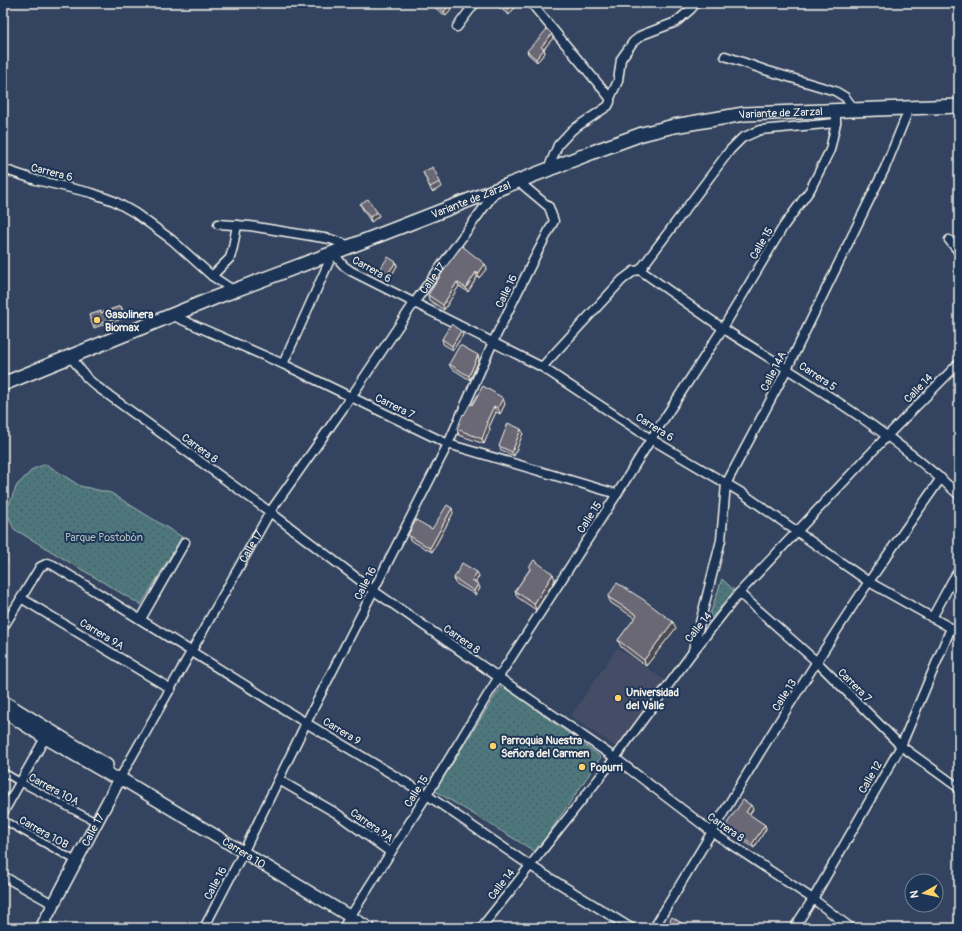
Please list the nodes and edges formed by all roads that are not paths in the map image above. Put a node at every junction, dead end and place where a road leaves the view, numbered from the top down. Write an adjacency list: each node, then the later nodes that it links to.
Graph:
1 (475, 3): 4 (street)
2 (531, 3): 6 (street)
3 (696, 3): 6 (street)
4 (457, 27)
5 (725, 56): 9 (street)
6 (610, 98): 12 (street)
7 (959, 106): 8 (main road, Variante de Zarzal)
8 (909, 109): 9 (main road, Variante de Zarzal); 32 (street, Calle 14A)
9 (855, 110): 10 (main road, Variante de Zarzal)
10 (836, 117): 12 (main road, Variante de Zarzal); 21 (street); 26 (street, Calle 15)
11 (3, 169): 22 (street, Carrera 6)
12 (548, 169): 13 (main road, Variante de Zarzal)
13 (518, 181): 14 (main road, Variante de Zarzal); 27 (street, Calle 16)
14 (498, 189): 18 (main road, Variante de Zarzal); 24 (street, Calle 17)
15 (218, 224): 16 (street, Carrera 6)
16 (237, 225): 18 (street, Carrera 6); 22 (street)
17 (949, 240): 19 (street)
18 (351, 246): 20 (main road, Variante de Zarzal)
19 (959, 252)
20 (334, 253): 23 (main road, Variante de Zarzal); 24 (street, Carrera 6); 29 (street)
21 (640, 270): 26 (street, Carrera 5); 30 (street)
22 (212, 276): 23 (street, Carrera 6)
23 (233, 290): 25 (main road, Variante de Zarzal)
24 (414, 303): 27 (street, Carrera 6); 34 (street, Calle 17)
25 (171, 315): 28 (main road, Variante de Zarzal); 29 (street, Carrera 7)
26 (723, 328): 32 (street, Carrera 5); 36 (street, Calle 15)
27 (493, 342): 30 (street, Carrera 6); 37 (street, Calle 16)
28 (70, 356): 33 (main road, Variante de Zarzal); 42 (street, Carrera 8)
29 (283, 364): 34 (street, Carrera 7)
30 (542, 367): 36 (street, Carrera 6)
31 (957, 367): 35 (street, Calle 14)
32 (787, 369): 35 (street, Carrera 5); 39 (street, Calle 14A)
33 (3, 384)
34 (351, 397): 37 (street, Carrera 7); 42 (street, Calle 17)
35 (888, 435): 38 (street, Carrera 5); 43 (street, Calle 14)
36 (651, 439): 39 (street, Carrera 6); 40 (street, Calle 15)
37 (448, 444): 40 (street, Carrera 7); 47 (street, Calle 16)
38 (941, 478): 41 (street, Carrera 5); 46 (street, Calle 13)
39 (726, 484): 43 (street, Carrera 6); 56 (street, Calle 14A)
40 (617, 494): 58 (street, Calle 15)
41 (959, 495)
42 (270, 512): 47 (street, Carrera 8); 55 (street, Calle 17)
43 (797, 533): 46 (street, Carrera 6); 48 (street, Calle 14)
44 (185, 542): 51 (street)
45 (959, 570): 50 (street)
46 (869, 582): 50 (street, Carrera 6); 57 (street, Calle 13)
47 (374, 591): 58 (street, Carrera 8); 62 (street, Calle 16)
48 (739, 593): 56 (street, Calle 14); 57 (street, Carrera 7)
49 (21, 598): 51 (street, Carrera 9); 52 (street); 59 (street, Carrera 9A)
50 (932, 618): 53 (street, Carrera 6)
51 (141, 619): 55 (street, Carrera 9)
52 (3, 628)
53 (951, 628): 54 (street, Carrera 6); 64 (street, Calle 12)
54 (959, 631)
55 (192, 652): 59 (street, Calle 17); 62 (street, Carrera 9)
56 (692, 653): 65 (street, Calle 14)
57 (817, 662): 64 (street, Carrera 7); 75 (street, Calle 13)
58 (498, 678): 65 (street, Carrera 8); 71 (street, Calle 15)
59 (171, 689): 67 (street, Calle 17)
60 (3, 701): 67 (street, Carrera 10)
61 (3, 711): 63 (street, Carrera 10)
62 (306, 723): 68 (street, Calle 16); 71 (street, Carrera 9)
63 (45, 738): 67 (street, Carrera 10); 69 (street)
64 (901, 746): 70 (street, Carrera 7); 81 (street, Calle 12)
65 (615, 758): 75 (street, Carrera 8); 79 (street, Calle 14)
66 (3, 772): 69 (street, Carrera 10A)
67 (120, 778): 74 (street, Calle 17); 77 (street, Carrera 10)
68 (279, 780): 76 (street, Carrera 9A); 77 (street, Calle 16)
69 (20, 782): 72 (street); 74 (street, Carrera 10A)
70 (959, 788)
71 (427, 795): 76 (street, Calle 15); 79 (street, Carrera 9)
72 (3, 813)
73 (3, 820): 78 (street, Carrera 10B)
74 (96, 822): 78 (street, Calle 17)
75 (712, 832): 81 (street, Carrera 8); 90 (street, Calle 13)
76 (390, 852): 83 (street, Calle 15)
77 (243, 853): 83 (street, Carrera 10); 85 (street, Calle 16)
78 (76, 861): 82 (street, Calle 17)
79 (529, 865): 88 (street, Calle 14); 89 (street, Carrera 9)
80 (3, 876): 82 (street)
81 (813, 899): 91 (street, Calle 12); 92 (street, Carrera 8)
82 (54, 904): 84 (street, Calle 17)
83 (350, 916): 86 (street, Calle 15); 87 (street, Carrera 10)
84 (41, 928)
85 (204, 928)
86 (343, 928)
87 (369, 928)
88 (480, 928)
89 (631, 928)
90 (654, 928)
91 (794, 928)
92 (851, 928)

